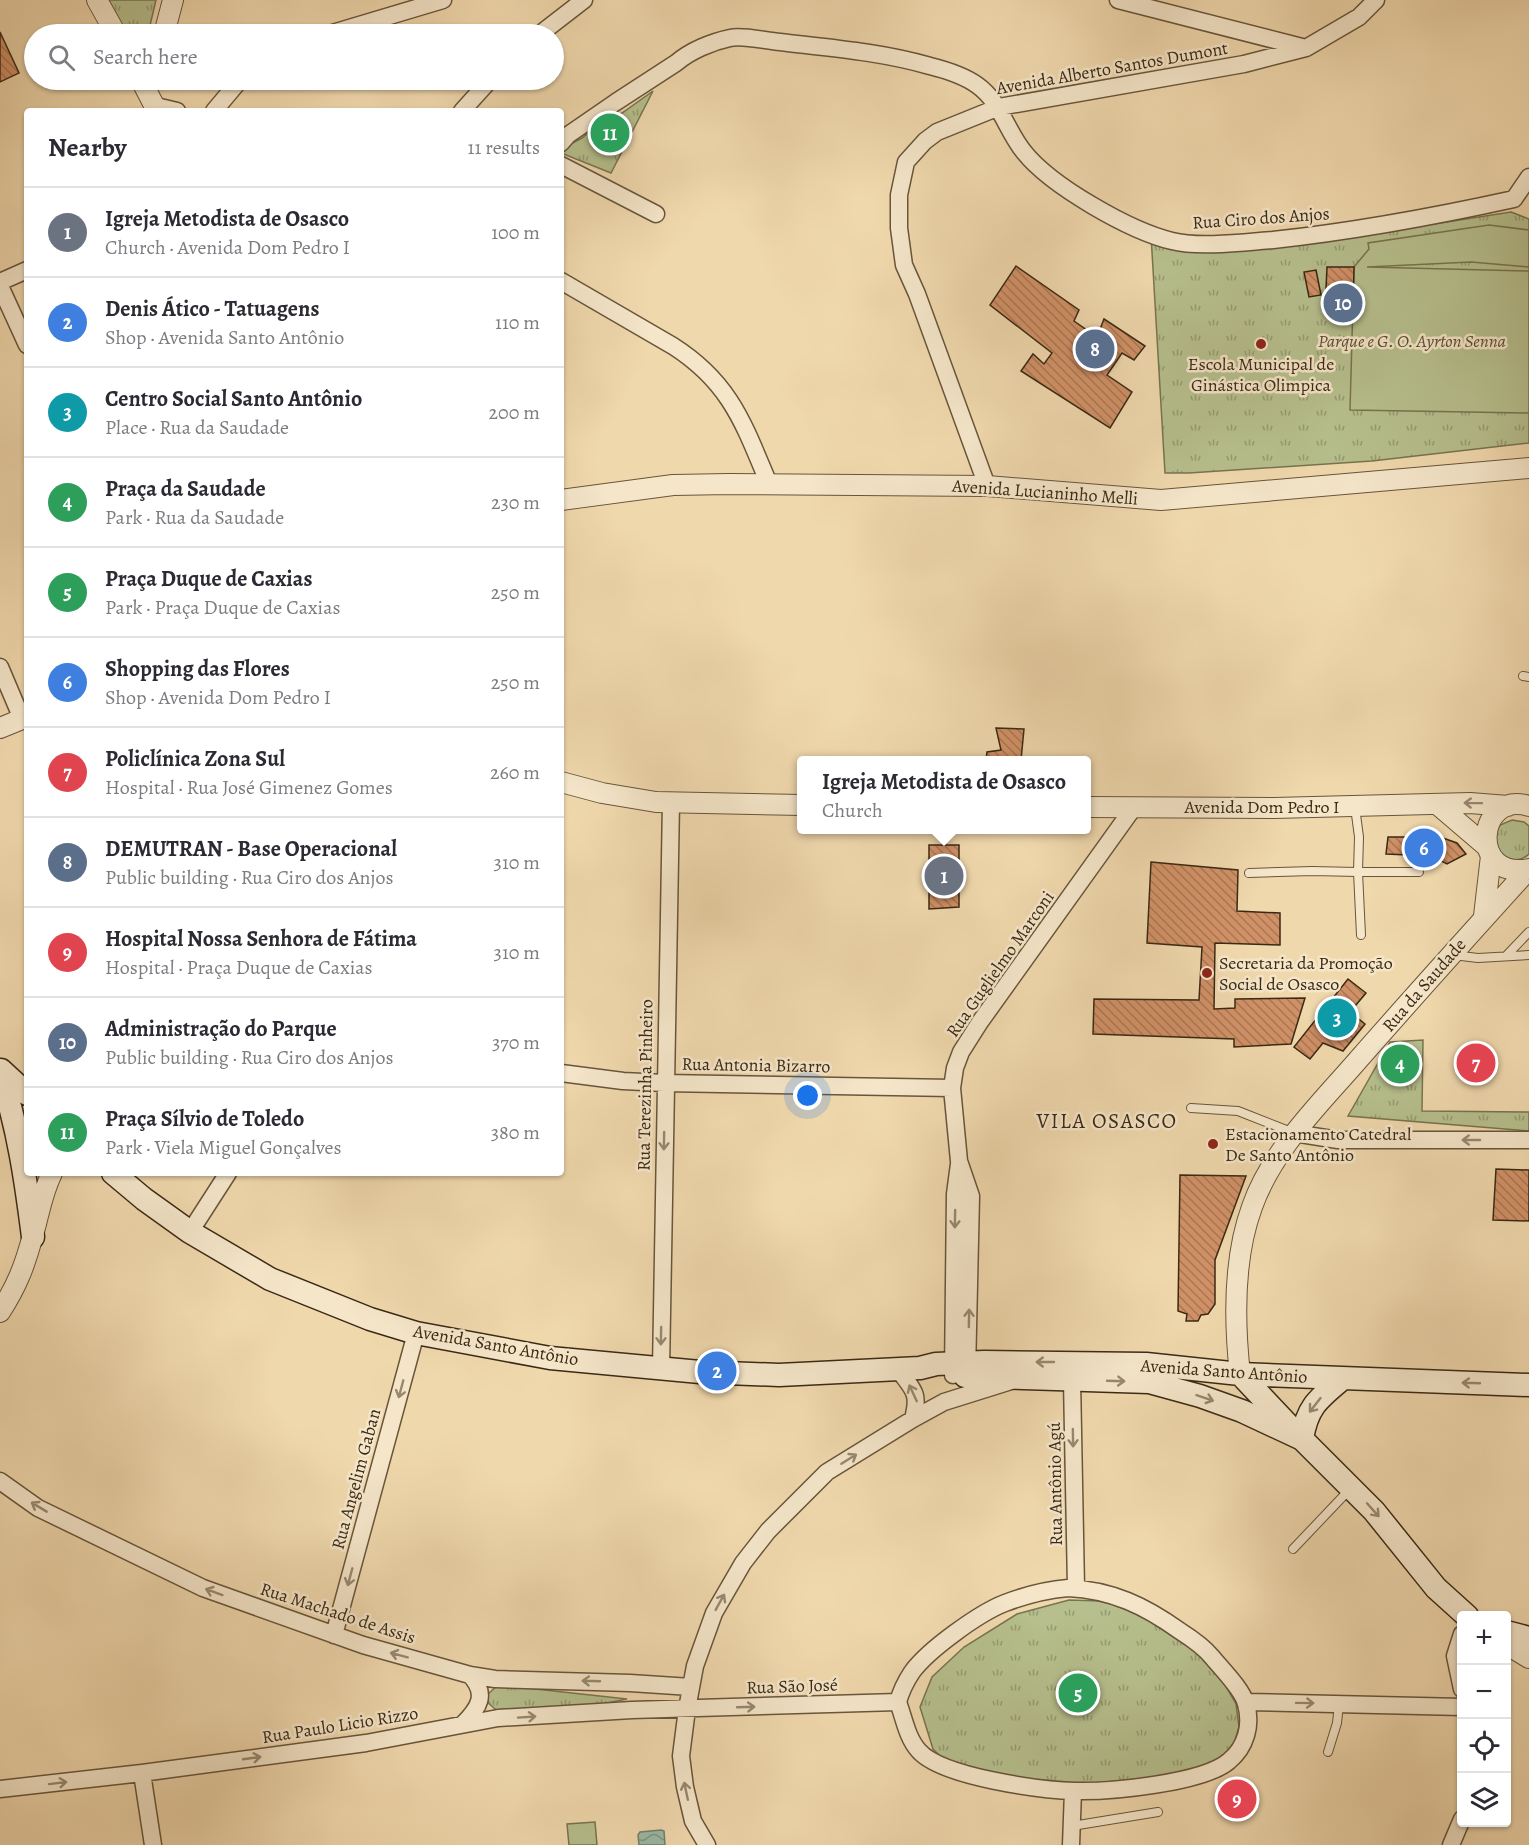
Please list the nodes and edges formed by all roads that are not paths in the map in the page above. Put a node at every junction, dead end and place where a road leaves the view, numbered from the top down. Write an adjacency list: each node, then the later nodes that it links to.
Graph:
1 (97, 0): 7 (street)
2 (173, 0): 8 (street)
3 (443, 0): 9 (street)
4 (584, 0): 10 (street)
5 (1118, 0): 11 (street)
6 (1376, 0): 11 (street, Avenida Alberto Santos Dumont)
7 (110, 24)
8 (167, 24)
9 (363, 24)
10 (553, 24)
11 (1306, 48): 17 (street, Avenida Alberto Santos Dumont)
12 (146, 90): 18 (street)
13 (157, 90): 18 (street)
14 (232, 90): 16 (street)
15 (481, 90): 19 (street)
16 (218, 106)
17 (999, 107): 20 (street); 23 (street, Rua Ciro dos Anjos); 31 (street, Avenida Alberto Santos Dumont)
18 (156, 108)
19 (465, 108)
20 (564, 140)
21 (564, 167): 24 (street)
22 (1529, 177): 23 (street, Rua Ciro dos Anjos)
23 (1521, 199)
24 (656, 214)
25 (24, 272): 27 (street)
26 (564, 282): 30 (street)
27 (0, 284): 28 (street)
28 (24, 338)
29 (1529, 468): 31 (street, Avenida Lucianinho Melli)
30 (769, 484): 31 (street, Avenida Lucianinho Melli); 32 (street, Avenida Lucianinho Melli)
31 (987, 486)
32 (564, 500)
33 (0, 667): 34 (street)
34 (24, 716)
35 (24, 718): 36 (street)
36 (0, 728)
37 (564, 783): 38 (street)
38 (671, 802): 41 (street); 58 (street, Rua Terezinha Pinheiro)
39 (1438, 805): 40 (street, Avenida Dom Pedro I, one-way to 39); 44 (street, Avenida Dom Pedro I); 45 (street)
40 (1522, 805): 45 (street)
41 (797, 806)
42 (1091, 807): 43 (street, Avenida Dom Pedro I)
43 (1134, 807): 44 (street, Avenida Dom Pedro I); 59 (street, Rua Guglielmo Marconi)
44 (1355, 807): 47 (lane)
45 (1489, 851): 46 (street); 50 (street)
46 (1528, 869): 50 (street, Rua da Saudade)
47 (1358, 872): 48 (lane); 49 (lane); 52 (lane)
48 (1419, 872)
49 (1249, 873)
50 (1484, 916): 53 (street, Rua da Saudade)
51 (1529, 932): 55 (lane)
52 (1361, 935)
53 (1450, 955): 55 (lane); 62 (street, Rua da Saudade)
54 (1529, 955): 55 (lane)
55 (1506, 956)
56 (0, 1071): 60 (main road); 64 (main road)
57 (564, 1072): 58 (street, Rua Antonia Bizarro)
58 (664, 1083): 59 (street, Rua Antonia Bizarro); 74 (street, Rua Terezinha Pinheiro, one-way to 74)
59 (952, 1088): 75 (street, Rua Guglielmo Marconi)
60 (24, 1092)
61 (1191, 1108): 62 (lane)
62 (1294, 1133): 63 (street, one-way to 62); 76 (street, Rua da Saudade)
63 (1529, 1140)
64 (24, 1171)
65 (25, 1176): 70 (main road)
66 (51, 1176): 70 (street)
67 (117, 1176): 69 (main road, Avenida Santo Antônio)
68 (226, 1176): 69 (street)
69 (190, 1232): 72 (main road, Avenida Santo Antônio)
70 (33, 1237): 71 (street)
71 (0, 1312)
72 (416, 1333): 74 (main road, Avenida Santo Antônio); 89 (street, Rua Angelim Gaban, one-way to 89)
73 (909, 1368): 74 (main road, Avenida Santo Antônio); 75 (main road, Avenida Santo Antônio); 81 (street, one-way to 73)
74 (661, 1369)
75 (960, 1369): 76 (main road, Avenida Santo Antônio, one-way to 75); 77 (main road, Avenida Santo Antônio)
76 (1240, 1374): 78 (main road, Avenida Santo Antônio); 82 (main road)
77 (1018, 1379): 79 (main road, Avenida Santo Antônio); 81 (street)
78 (1342, 1379): 80 (main road, Avenida Santo Antônio, one-way to 78); 82 (main road, one-way to 82)
79 (1072, 1380): 82 (main road, Avenida Santo Antônio, one-way to 82); 86 (street, Rua Antônio Agú, one-way to 86)
80 (1529, 1385)
81 (913, 1419): 98 (street, one-way to 81)
82 (1302, 1439): 84 (main road)
83 (0, 1481): 89 (street, Rua Machado de Assis, one-way to 83)
84 (1351, 1488): 85 (lane); 87 (main road, one-way to 87)
85 (1293, 1549)
86 (1076, 1588): 99 (street); 100 (street)
87 (1461, 1611)
88 (1511, 1633): 90 (main road)
89 (334, 1635): 95 (street, Rua Machado de Assis, one-way to 89)
90 (1529, 1638)
91 (1511, 1647): 93 (street)
92 (1457, 1649): 94 (street)
93 (1529, 1658)
94 (1457, 1667)
95 (470, 1675): 96 (street, Rua Machado de Assis); 106 (street)
96 (495, 1679): 97 (street, Rua Machado de Assis, one-way to 96); 105 (street)
97 (630, 1683): 98 (street, Rua Machado de Assis); 104 (street)
98 (691, 1687): 103 (street)
99 (1246, 1701): 101 (street, one-way to 101); 110 (street)
100 (898, 1702): 103 (street, Rua São José, one-way to 100); 110 (street)
101 (1339, 1704): 102 (street); 107 (lane)
102 (1457, 1707)
103 (687, 1709): 104 (street, Rua Paulo Licio Rizzo); 115 (street, one-way to 103)
104 (632, 1710): 105 (street, Rua Paulo Licio Rizzo, one-way to 104)
105 (498, 1718): 106 (street, Rua Paulo Licio Rizzo)
106 (463, 1724): 108 (street, Rua Paulo Licio Rizzo, one-way to 106)
107 (1328, 1752)
108 (142, 1773): 109 (street, Rua Paulo Licio Rizzo, one-way to 108); 114 (street)
109 (0, 1789)
110 (1073, 1791): 112 (street)
111 (1158, 1812): 112 (lane)
112 (1072, 1826): 116 (street)
113 (1458, 1827): 117 (street)
114 (153, 1845)
115 (707, 1845)
116 (1071, 1845)
117 (1451, 1845)

